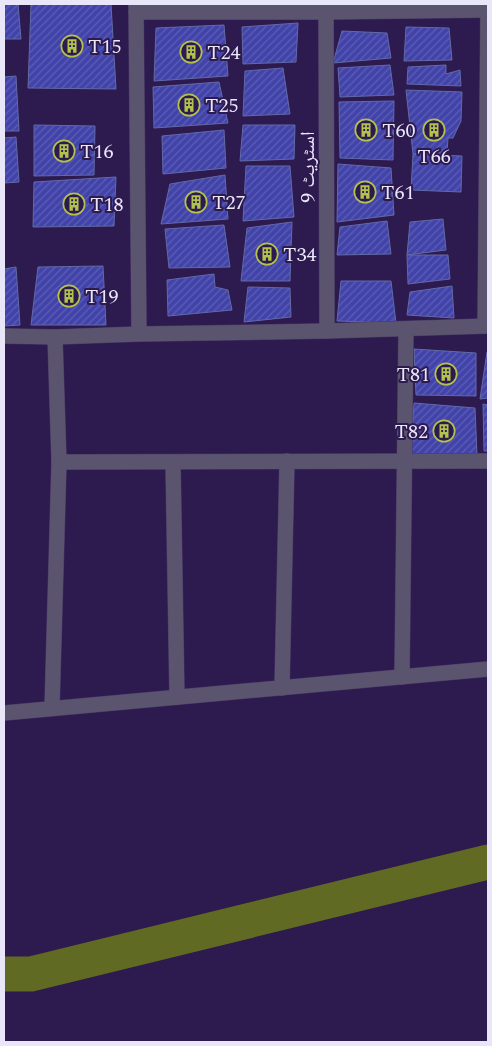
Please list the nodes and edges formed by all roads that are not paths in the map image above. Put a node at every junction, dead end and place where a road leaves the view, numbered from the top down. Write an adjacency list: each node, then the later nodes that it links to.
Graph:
1 (488, 4): 4 (street)
2 (136, 8): 3 (street); 8 (street)
3 (326, 8): 4 (street); 7 (street, اسٹریٹ 9)
4 (488, 10): 5 (street)
5 (487, 326): 6 (street)
6 (406, 329): 7 (street); 12 (street)
7 (327, 331): 8 (street)
8 (139, 334): 10 (street)
9 (4, 336): 10 (street)
10 (55, 337): 14 (street)
11 (287, 461): 12 (street); 15 (street); 18 (street)
12 (404, 461): 13 (street); 17 (street)
13 (488, 461)
14 (59, 462): 15 (street); 20 (street)
15 (173, 462): 19 (street)
16 (488, 669): 17 (street)
17 (402, 677): 18 (street)
18 (282, 688): 19 (street)
19 (177, 697): 20 (street)
20 (52, 708): 21 (street)
21 (4, 713)

